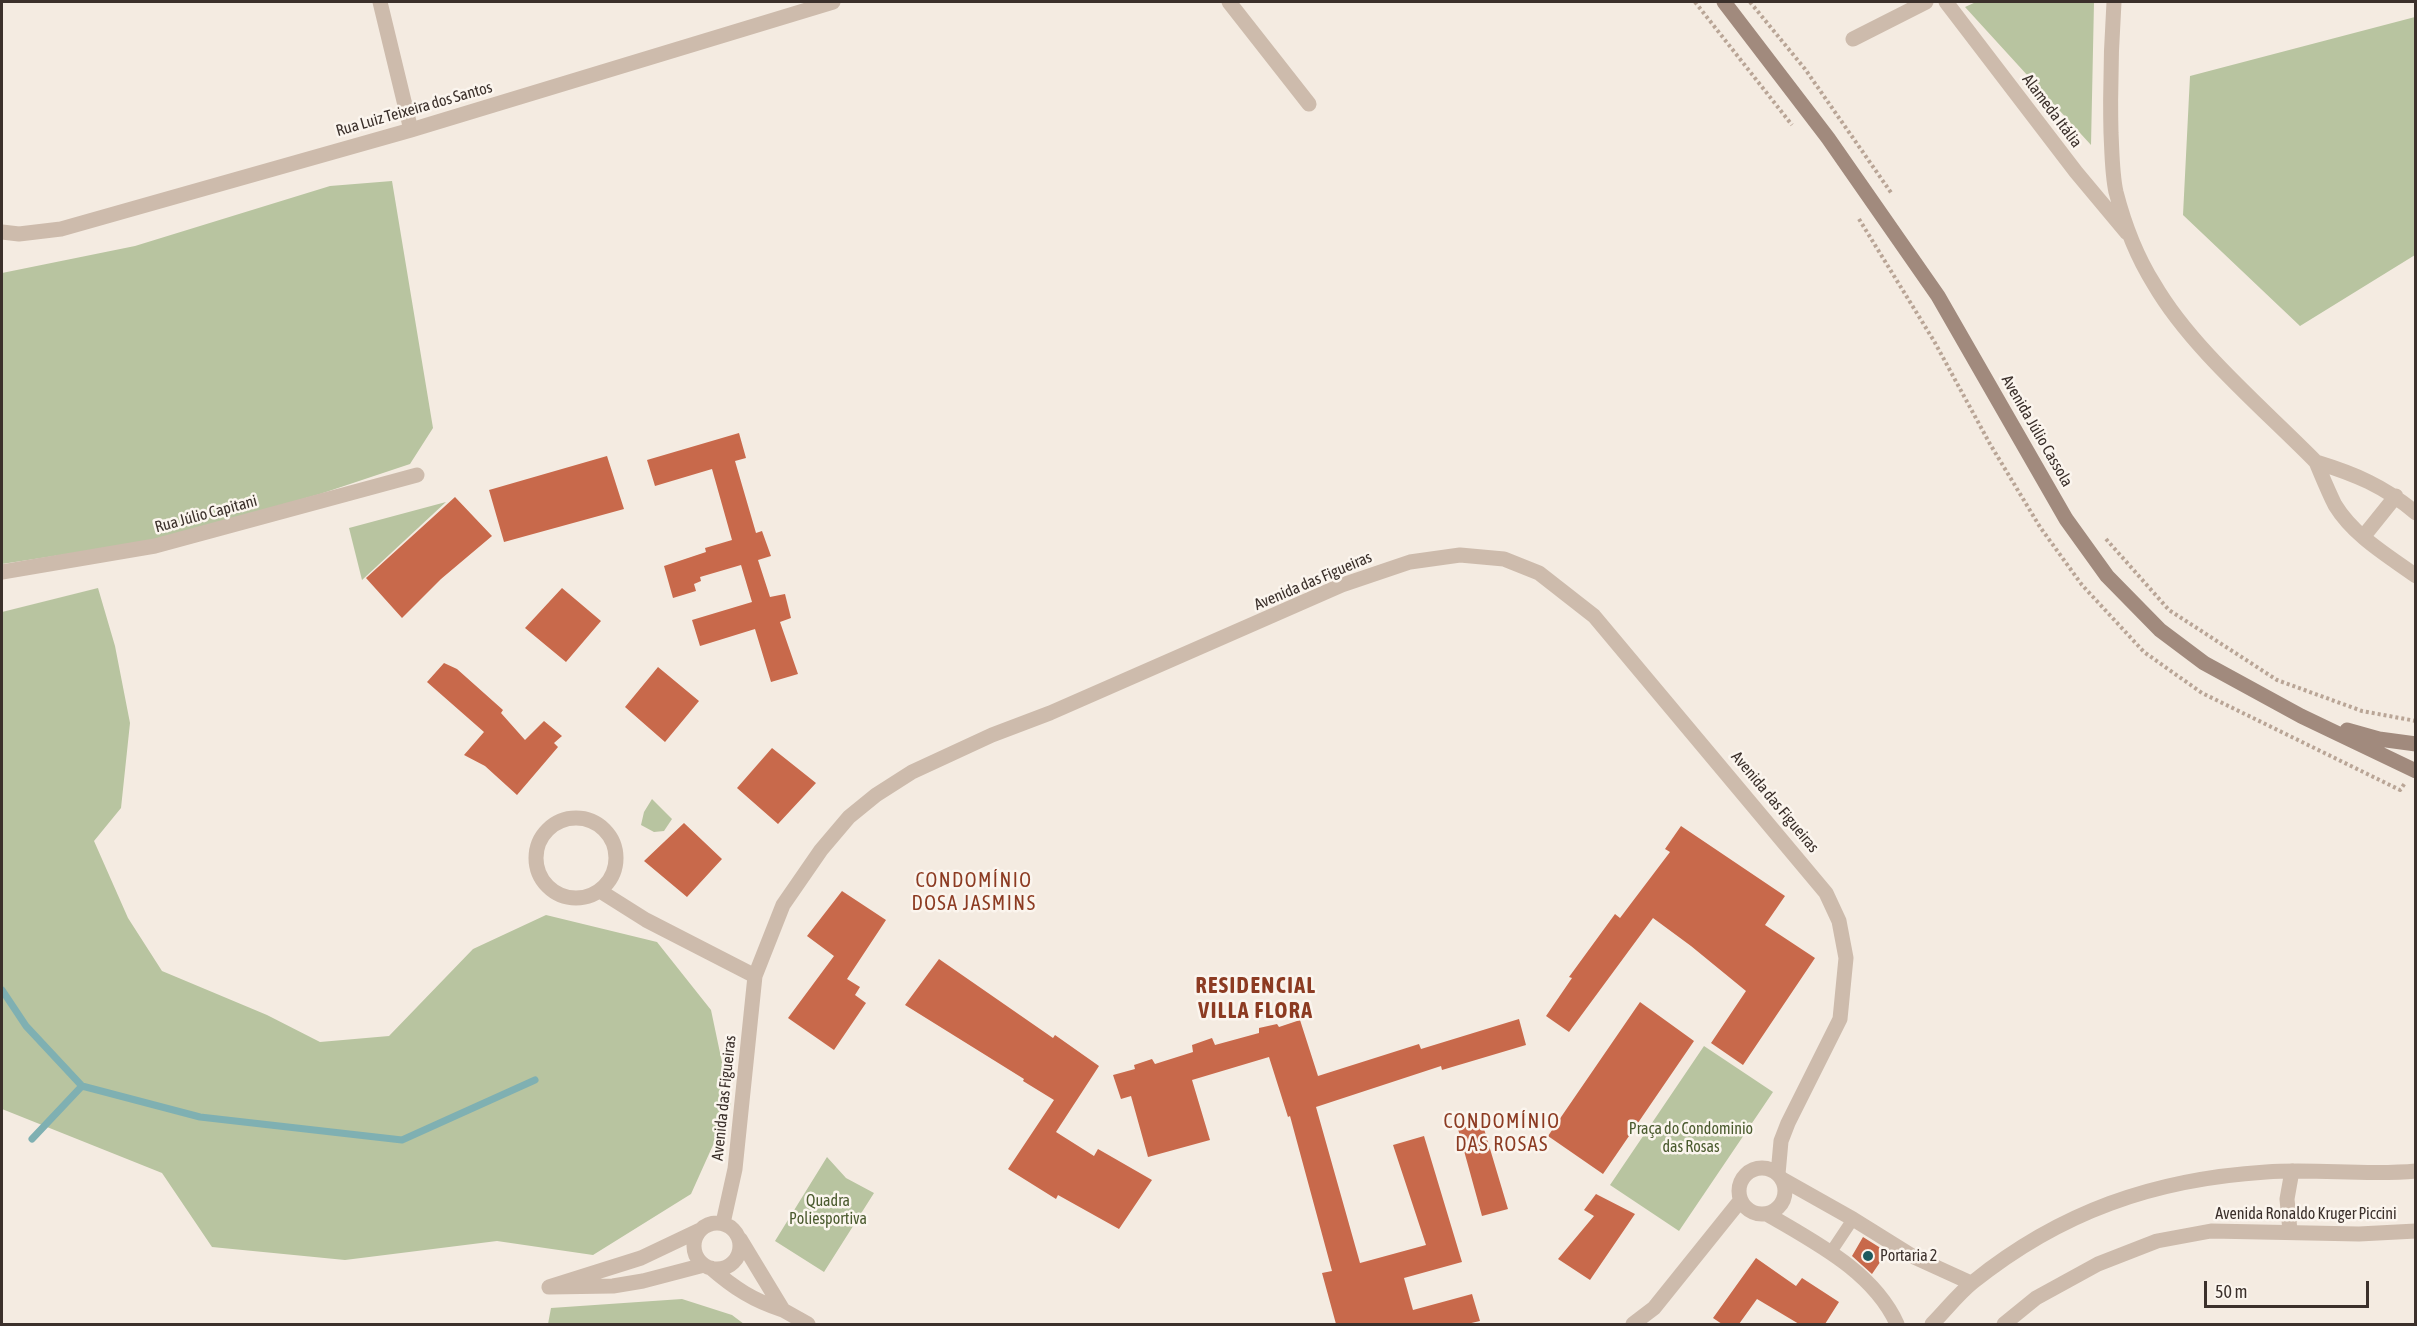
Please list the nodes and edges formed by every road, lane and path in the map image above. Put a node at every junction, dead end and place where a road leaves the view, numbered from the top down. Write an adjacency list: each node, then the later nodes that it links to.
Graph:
1 (380, 2): 11 (street)
2 (833, 2): 11 (street, Rua Luiz Teixeira dos Santos)
3 (1229, 2): 10 (street)
4 (1724, 2): 23 (main road, Avenida Júlio Cassola)
5 (1750, 2): 12 (path)
6 (1926, 2): 9 (street)
7 (1946, 2): 14 (street, Alameda Itália)
8 (2114, 2): 14 (street, Alameda Itália)
9 (1853, 39)
10 (1309, 104)
11 (411, 130): 13 (street, Rua Luiz Teixeira dos Santos)
12 (1897, 202)
13 (2, 232)
14 (2132, 240): 15 (street, Alameda Itália)
15 (2316, 462): 17 (street, Alameda Itália); 20 (street, Alameda Itália)
16 (417, 475): 21 (street, Rua Júlio Capitani)
17 (2396, 496): 18 (street, Alameda Itália); 20 (street)
18 (2415, 513)
19 (2102, 534): 24 (path)
20 (2363, 537): 22 (street, Alameda Itália)
21 (2, 573)
22 (2415, 576)
23 (2301, 716): 25 (main road); 26 (main road, Avenida Júlio Cassola)
24 (2415, 721)
25 (2415, 744)
26 (2415, 771)
27 (600, 891): 27 (street); 28 (street)
28 (755, 976): 31 (street, Avenida das Figueiras); 35 (street, Avenida das Figueiras)
29 (2292, 1171): 30 (street); 37 (street); 42 (street)
30 (2415, 1171)
31 (1780, 1177): 32 (street); 33 (street); 34 (street)
32 (1740, 1201): 33 (street); 45 (street)
33 (1767, 1214): 40 (street)
34 (1853, 1219): 40 (lane); 42 (street)
35 (723, 1223): 36 (street); 39 (street)
36 (700, 1230): 41 (street); 41 (street)
37 (2290, 1231): 38 (street, Avenida Ronaldo Kruger Piccini); 48 (street, Avenida Ronaldo Kruger Piccini)
38 (2415, 1231)
39 (740, 1239): 41 (street); 43 (street)
40 (1831, 1252): 46 (street)
41 (708, 1267): 43 (street)
42 (1971, 1283): 47 (street)
43 (783, 1310): 44 (street)
44 (808, 1324)
45 (1633, 1324)
46 (1897, 1324)
47 (1932, 1324)
48 (2004, 1324)

